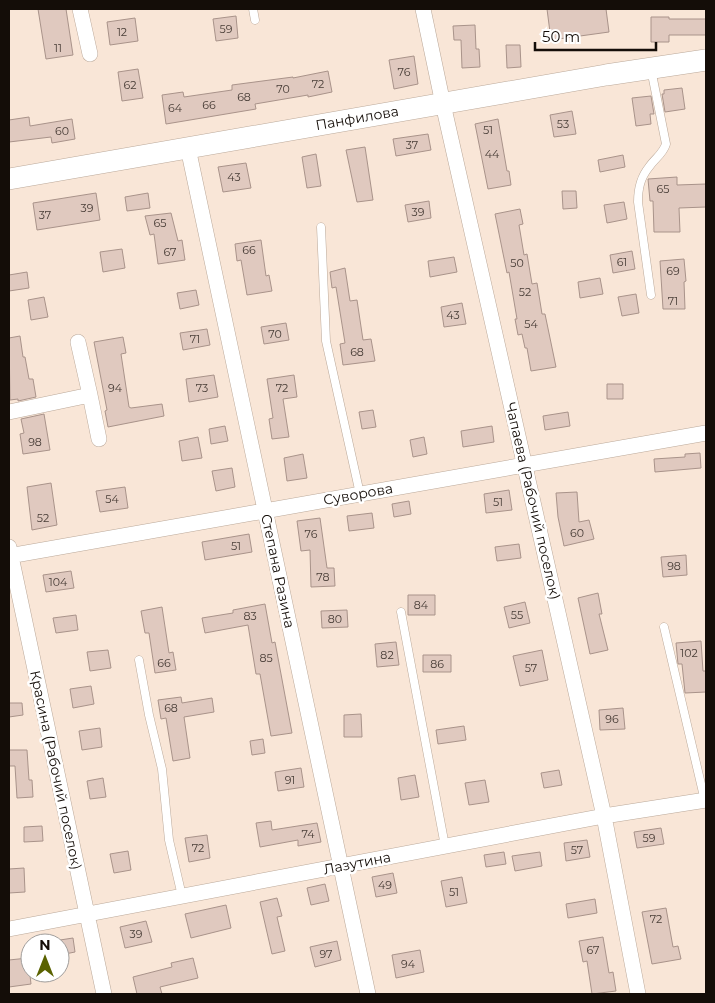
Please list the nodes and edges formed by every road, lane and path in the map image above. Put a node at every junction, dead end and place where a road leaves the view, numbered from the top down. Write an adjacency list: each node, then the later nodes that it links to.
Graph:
1 (80, 9): 5 (street)
2 (253, 9): 4 (lane)
3 (423, 9): 8 (street, Чапаева (Рабочий поселок))
4 (255, 20)
5 (90, 54)
6 (706, 60): 7 (street, Панфилова)
7 (651, 68): 8 (street, Панфилова); 12 (lane)
8 (443, 104): 9 (street, Панфилова); 18 (street, Чапаева (Рабочий поселок))
9 (188, 148): 10 (street, Панфилова); 20 (street, Степана Разина)
10 (9, 179)
11 (321, 226): 19 (lane)
12 (651, 296)
13 (78, 342): 14 (street)
14 (90, 395): 15 (street); 17 (street)
15 (9, 412)
16 (706, 433): 18 (street, Суворова)
17 (99, 439)
18 (524, 465): 19 (street, Суворова); 26 (street, Чапаева (Рабочий поселок))
19 (360, 494): 20 (street, Суворова)
20 (266, 511): 21 (street, Суворова); 28 (street, Степана Разина)
21 (9, 552): 30 (street, Красина (Рабочий поселок))
22 (400, 612): 27 (lane)
23 (664, 627): 25 (lane)
24 (139, 660): 29 (lane)
25 (706, 800): 26 (street, Лазутина)
26 (604, 816): 27 (street, Лазутина); 34 (street, Чапаева (Рабочий поселок))
27 (445, 846): 28 (street, Лазутина)
28 (341, 866): 29 (street, Лазутина); 33 (street, Степана Разина)
29 (182, 896): 30 (street, Лазутина)
30 (87, 914): 31 (street, Лазутина); 32 (street, Красина (Рабочий поселок))
31 (9, 929)
32 (104, 994)
33 (368, 994)
34 (638, 994)

